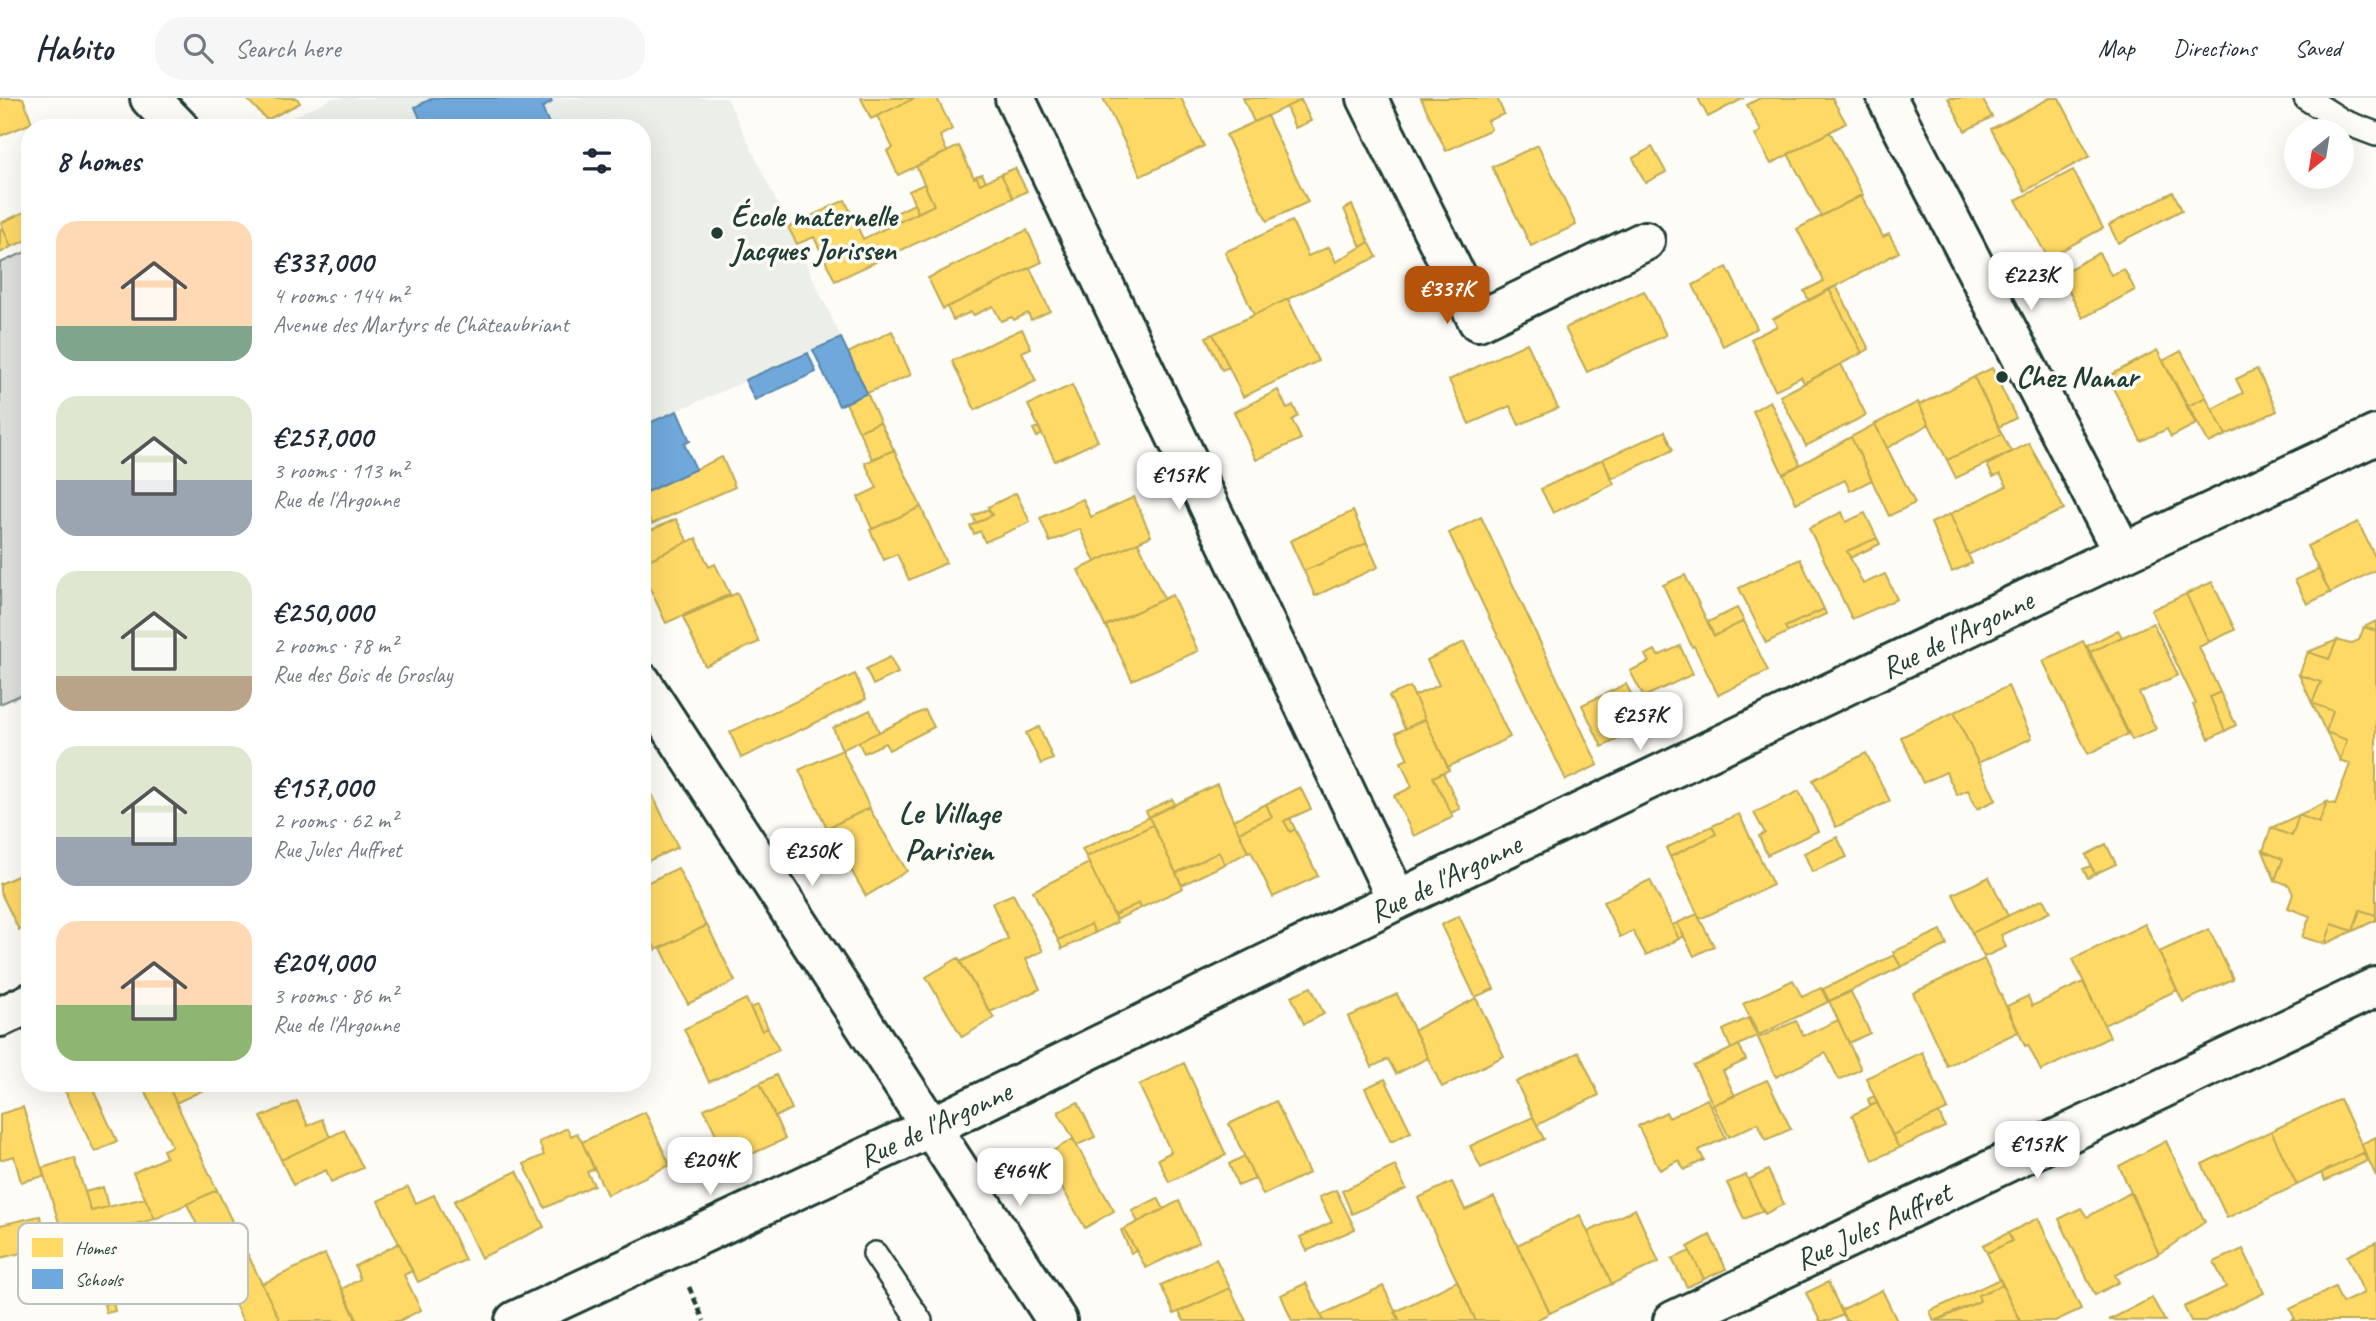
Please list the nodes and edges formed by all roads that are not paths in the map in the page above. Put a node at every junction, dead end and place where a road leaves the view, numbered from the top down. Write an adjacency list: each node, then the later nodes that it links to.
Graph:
1 (150, 98): 6 (street)
2 (1015, 98): 12 (street)
3 (1367, 98): 8 (street)
4 (1886, 98): 10 (street)
5 (2306, 98): 7 (lane)
6 (170, 119)
7 (2376, 134)
8 (1645, 241)
9 (2376, 435): 10 (street, Rue de l'Argonne)
10 (2123, 553): 12 (street, Rue de l'Argonne)
11 (651, 706): 16 (street)
12 (1397, 901): 16 (street, Rue de l'Argonne)
13 (2376, 986): 21 (street, Rue Jules Auffret)
14 (21, 1007): 15 (street)
15 (0, 1017)
16 (931, 1127): 18 (street, Rue de l'Argonne); 20 (street)
17 (875, 1254): 19 (lane)
18 (514, 1321)
19 (920, 1321)
20 (1057, 1321)
21 (1673, 1321)

